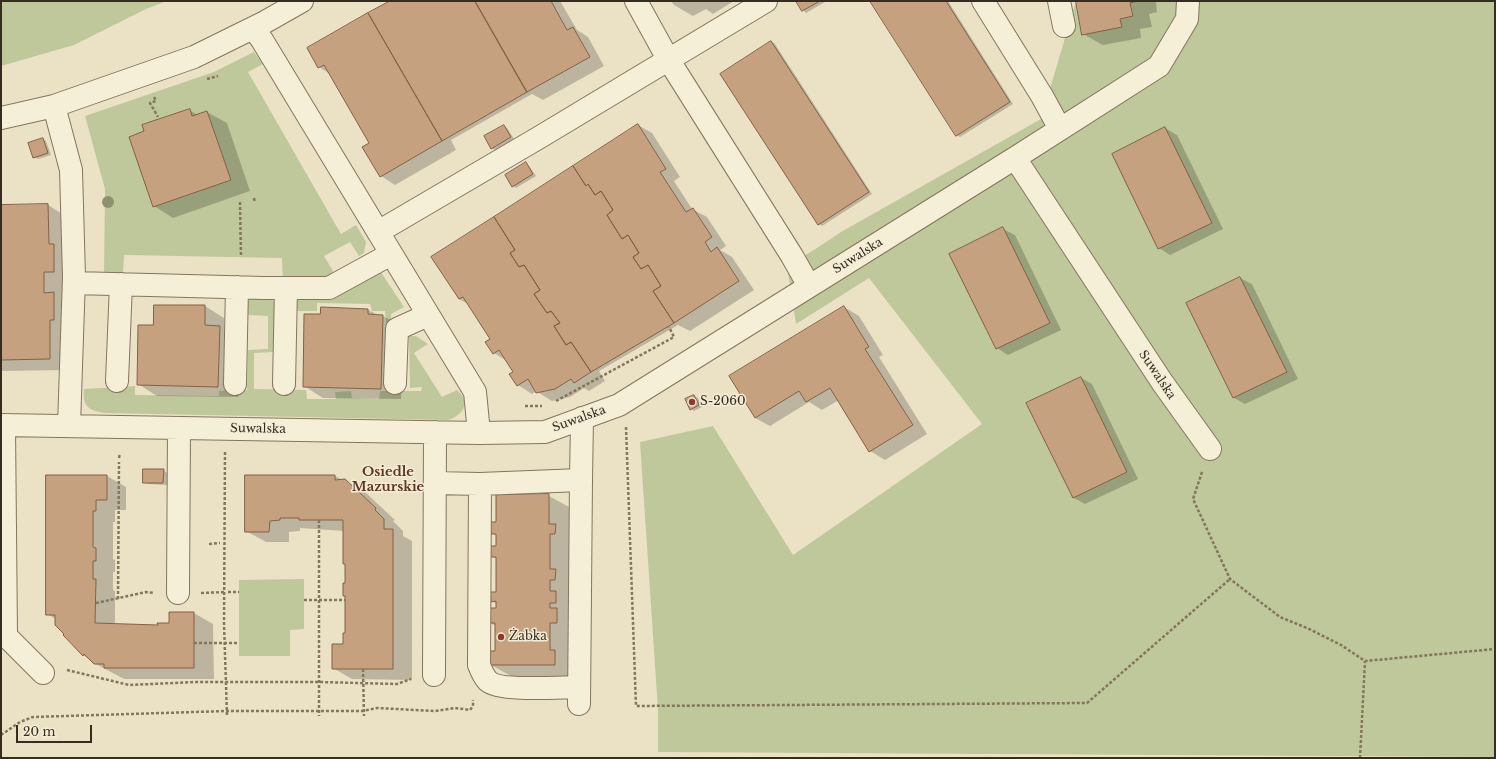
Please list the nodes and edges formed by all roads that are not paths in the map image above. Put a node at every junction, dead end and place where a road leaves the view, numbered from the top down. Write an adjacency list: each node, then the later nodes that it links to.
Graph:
1 (302, 1): 8 (street)
2 (636, 1): 9 (street)
3 (766, 1): 9 (street)
4 (983, 1): 12 (street)
5 (1059, 1): 7 (street)
6 (1188, 1): 12 (street, Suwalska)
7 (1064, 26)
8 (253, 28): 10 (street); 14 (street)
9 (668, 59): 14 (street); 18 (street)
10 (54, 106): 11 (street); 16 (street)
11 (1, 118)
12 (1060, 129): 13 (street, Suwalska)
13 (1015, 158): 18 (street, Suwalska); 32 (street, Suwalska)
14 (378, 232): 15 (street)
15 (392, 254): 20 (street); 21 (street)
16 (74, 283): 17 (street); 28 (street)
17 (121, 284): 19 (street); 22 (street)
18 (809, 286): 26 (street, Suwalska)
19 (237, 287): 20 (street); 24 (street)
20 (286, 288): 25 (street)
21 (428, 315): 23 (street); 31 (street)
22 (117, 381)
23 (396, 383)
24 (235, 384)
25 (284, 384)
26 (582, 418): 31 (street, Suwalska); 33 (street)
27 (3, 426): 28 (street, Suwalska); 37 (street)
28 (69, 426): 29 (street, Suwalska)
29 (179, 428): 30 (street, Suwalska); 36 (street)
30 (435, 432): 31 (street, Suwalska); 34 (street)
31 (479, 433)
32 (1210, 449)
33 (581, 480): 35 (street); 35 (street)
34 (435, 483): 35 (street); 38 (street)
35 (480, 484)
36 (178, 593)
37 (40, 670)
38 (434, 673)

